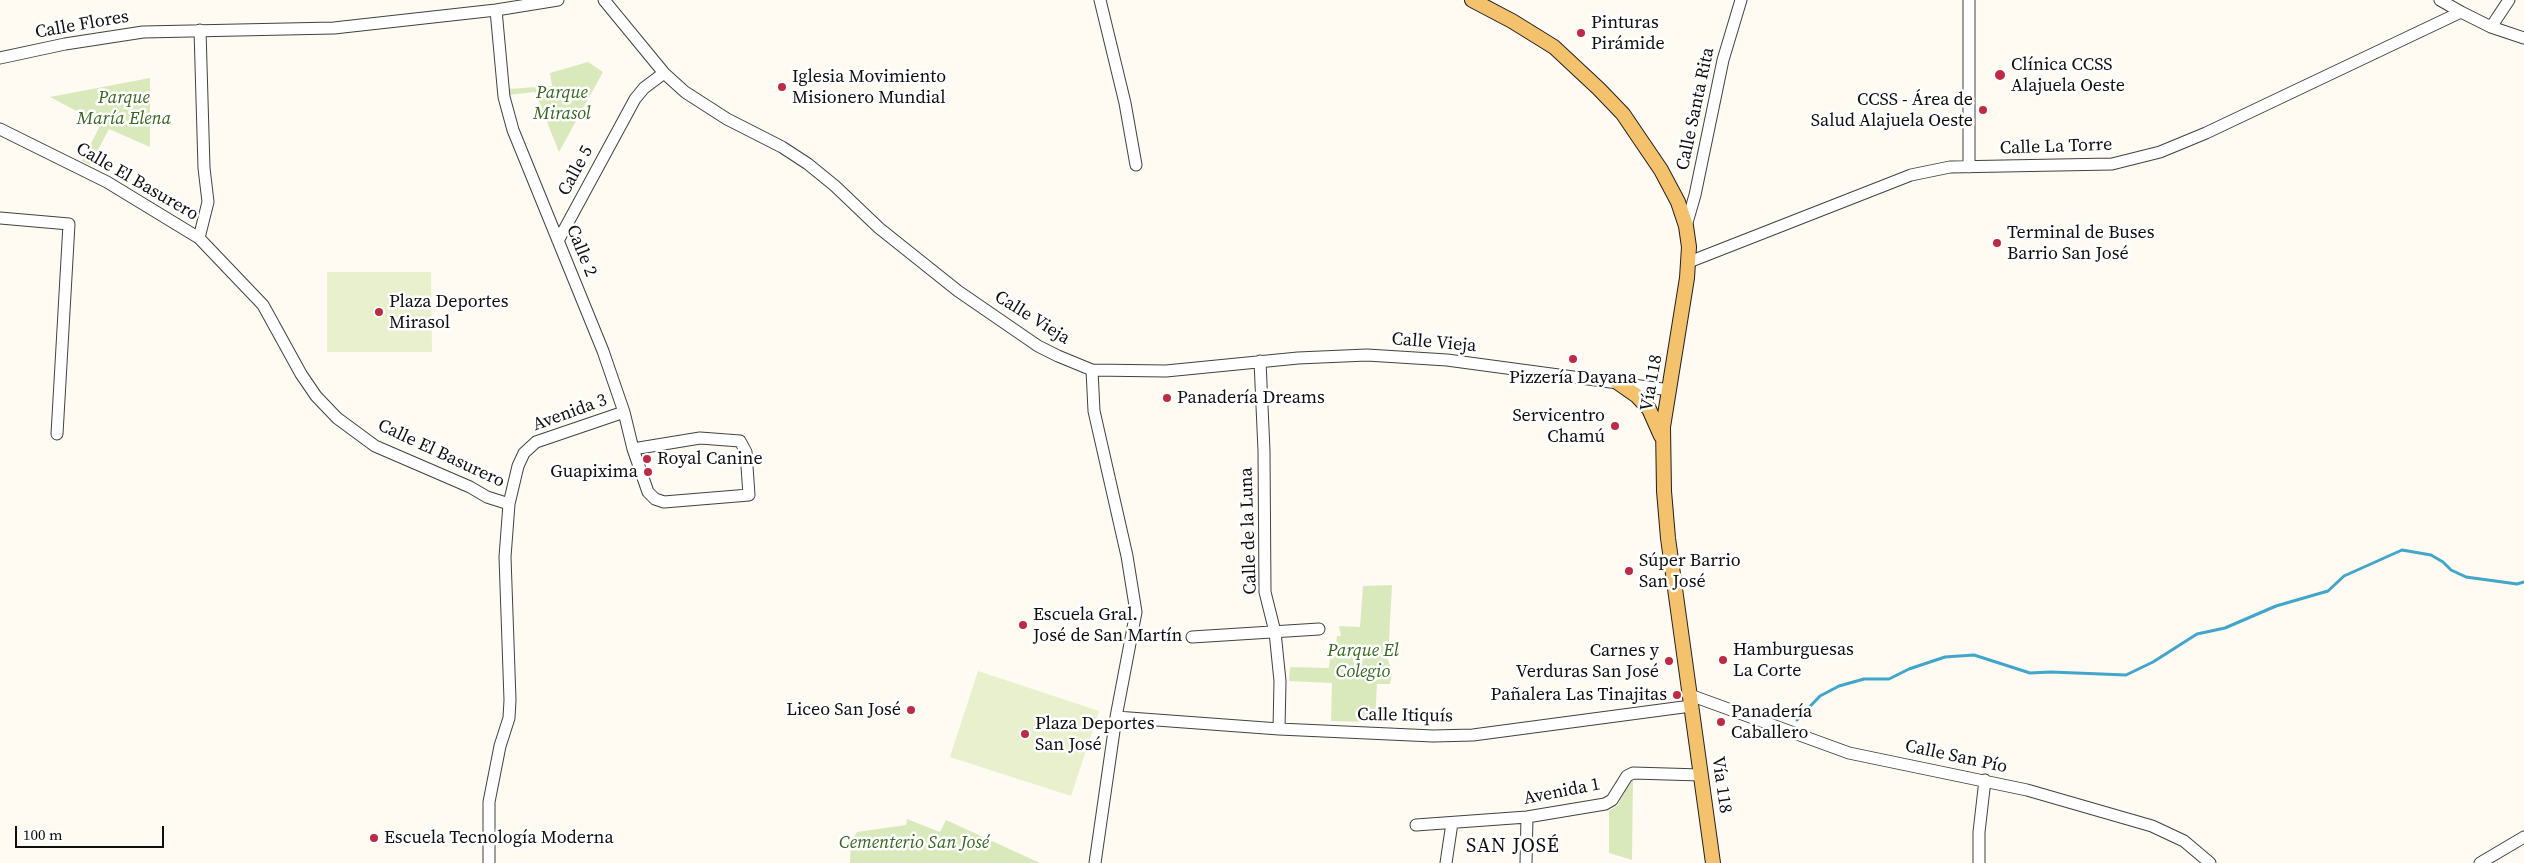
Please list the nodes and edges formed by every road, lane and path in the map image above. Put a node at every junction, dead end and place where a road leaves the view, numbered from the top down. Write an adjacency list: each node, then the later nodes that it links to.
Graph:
1 (558, 0): 9 (street, Calle Flores)
2 (604, 0): 15 (street, Calle Vieja)
3 (1100, 0): 17 (street)
4 (1472, 0): 20 (main road, Vía 118)
5 (1741, 0): 20 (street, Calle Santa Rita)
6 (1969, 0): 18 (street)
7 (2440, 0): 10 (street)
8 (2509, 0): 11 (street)
9 (496, 10): 12 (street, Calle Flores); 22 (street, Calle 2)
10 (2461, 12): 11 (street); 18 (street, Calle La Torre)
11 (2492, 27): 13 (street)
12 (200, 30): 14 (street, Calle Flores); 21 (street)
13 (2524, 38)
14 (0, 58)
15 (664, 73): 22 (street, Calle 5); 25 (street, Calle Vieja)
16 (0, 129): 21 (street, Calle El Basurero)
17 (1136, 165)
18 (1969, 167): 23 (street, Calle La Torre)
19 (0, 218): 29 (street)
20 (1686, 226): 23 (main road, Vía 118)
21 (198, 238): 32 (street, Calle El Basurero)
22 (558, 240): 28 (street, Calle 2)
23 (1689, 262): 27 (main road, Vía 118)
24 (1260, 361): 25 (street, Calle Vieja); 26 (street, Calle Vieja); 34 (street, Calle de la Luna)
25 (1092, 370): 37 (street)
26 (1617, 382): 27 (street, Calle Vieja); 30 (main road)
27 (1670, 390): 30 (main road, Vía 118)
28 (624, 412): 31 (street, Calle 2); 32 (street, Avenida 3)
29 (57, 434)
30 (1663, 443): 36 (main road, Vía 118)
31 (633, 449): 31 (street, Calle 2)
32 (509, 504): 46 (street, Calle El Basurero)
33 (1319, 629): 34 (street)
34 (1275, 632): 35 (street); 38 (street, Calle de la Luna)
35 (1192, 637)
36 (1690, 701): 38 (street, Calle Itiquís); 39 (main road, Vía 118); 40 (street, Calle San Pío)
37 (1116, 716): 38 (street, Calle Itiquís); 47 (street)
38 (1279, 729)
39 (1701, 775): 41 (street, Avenida 1); 50 (main road, Vía 118)
40 (1985, 780): 51 (street); 52 (street, Calle San Pío)
41 (1527, 817): 42 (street, Avenida 1); 49 (street)
42 (1452, 823): 43 (street, Avenida 1); 48 (street)
43 (1416, 825)
44 (2524, 837): 45 (street)
45 (2486, 862)
46 (489, 863)
47 (1095, 863)
48 (1446, 863)
49 (1526, 863)
50 (1713, 863)
51 (1979, 863)
52 (2210, 863)

